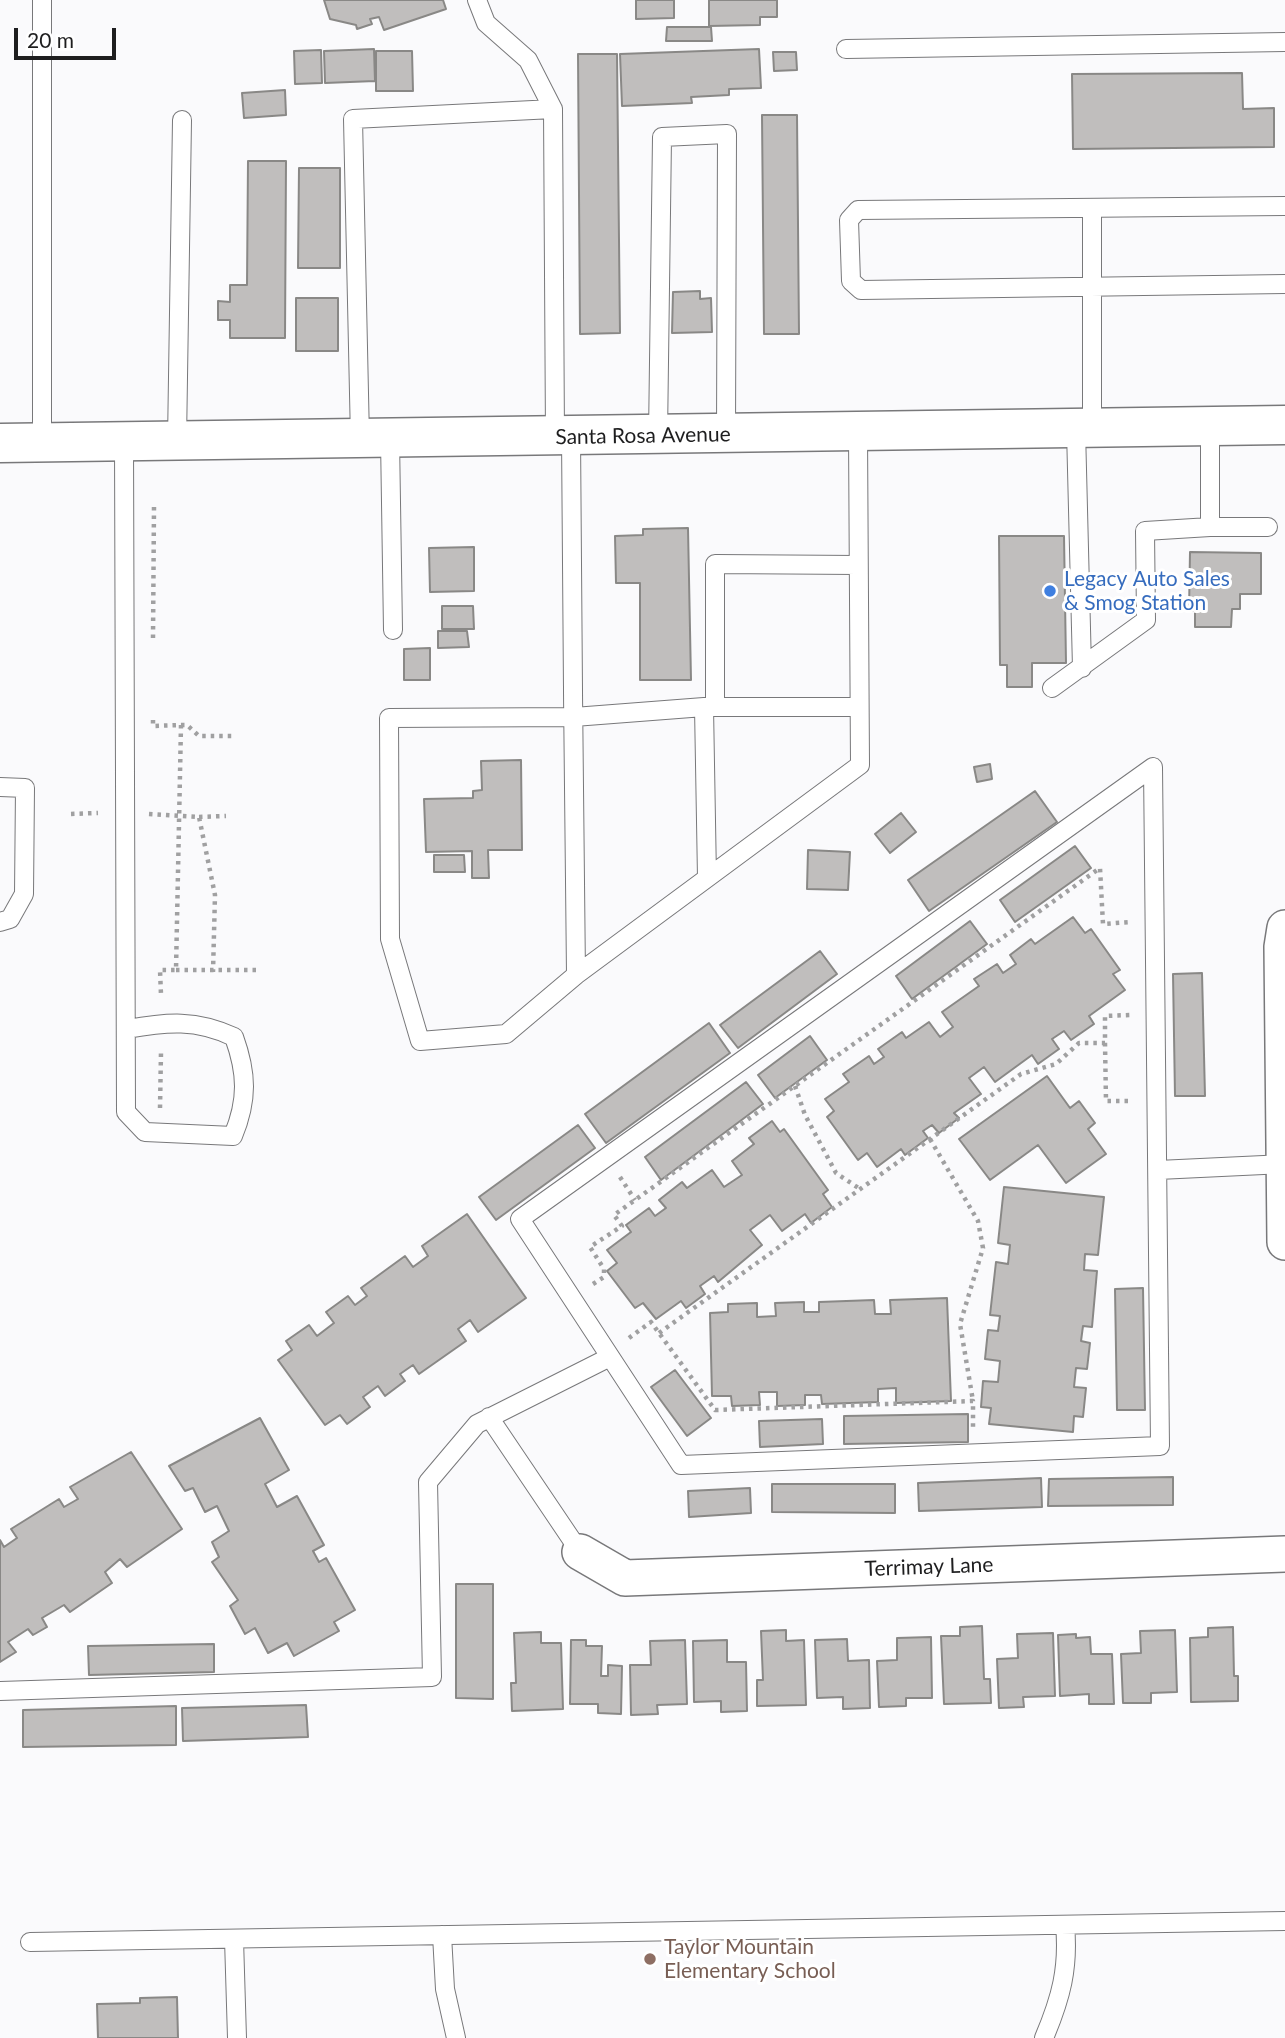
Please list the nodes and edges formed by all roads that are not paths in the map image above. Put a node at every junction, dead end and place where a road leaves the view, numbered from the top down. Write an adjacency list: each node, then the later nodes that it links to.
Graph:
1 (42, 0): 22 (lane)
2 (477, 0): 5 (lane)
3 (1285, 42): 4 (lane)
4 (846, 48)
5 (553, 109): 16 (lane); 18 (lane)
6 (182, 120): 19 (lane)
7 (1285, 206): 8 (lane)
8 (1092, 208): 10 (lane); 10 (lane)
9 (1285, 284): 10 (lane)
10 (1093, 286): 13 (lane)
11 (1285, 425): 12 (main road, Santa Rosa Avenue)
12 (1210, 427): 13 (main road, Santa Rosa Avenue); 23 (lane)
13 (1084, 430): 14 (main road, Santa Rosa Avenue); 27 (lane)
14 (858, 433): 15 (main road, Santa Rosa Avenue); 25 (lane)
15 (726, 435): 17 (main road, Santa Rosa Avenue); 17 (lane)
16 (563, 436): 17 (main road, Santa Rosa Avenue); 18 (main road, Santa Rosa Avenue); 31 (lane)
17 (658, 436)
18 (375, 439): 19 (main road, Santa Rosa Avenue); 26 (lane)
19 (177, 441): 20 (main road, Santa Rosa Avenue)
20 (124, 442): 22 (main road, Santa Rosa Avenue); 37 (lane)
21 (0, 443): 22 (main road, Santa Rosa Avenue)
22 (42, 443)
23 (1210, 527): 24 (lane); 27 (lane)
24 (1268, 527)
25 (858, 565): 29 (lane); 30 (lane)
26 (393, 630)
27 (1082, 668): 28 (lane)
28 (1052, 688)
29 (859, 706): 30 (lane); 33 (lane)
30 (710, 707): 31 (lane); 33 (lane)
31 (574, 717): 36 (lane); 36 (lane)
32 (0, 788): 34 (lane)
33 (707, 878): 36 (lane)
34 (0, 922)
35 (1285, 928): 38 (street)
36 (576, 975)
37 (127, 1029): 37 (lane)
38 (1284, 1164): 39 (lane); 40 (street)
39 (1158, 1170): 41 (lane); 41 (lane)
40 (1285, 1242)
41 (610, 1357): 42 (lane)
42 (489, 1417): 43 (lane); 45 (lane)
43 (580, 1552): 44 (street, Terrimay Lane)
44 (1285, 1554)
45 (0, 1691)
46 (1285, 1921): 47 (lane)
47 (1065, 1925): 48 (lane); 53 (lane)
48 (442, 1935): 49 (lane); 52 (lane)
49 (234, 1939): 50 (lane); 51 (lane)
50 (30, 1942)
51 (237, 2038)
52 (456, 2038)
53 (1044, 2038)

